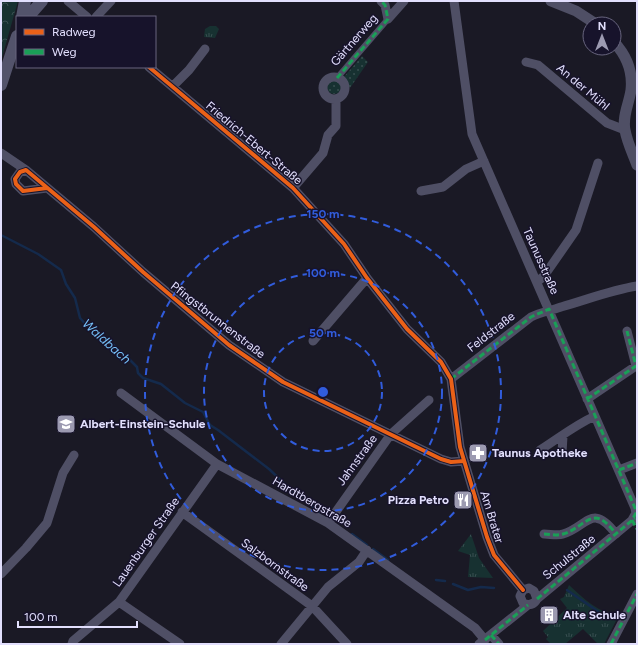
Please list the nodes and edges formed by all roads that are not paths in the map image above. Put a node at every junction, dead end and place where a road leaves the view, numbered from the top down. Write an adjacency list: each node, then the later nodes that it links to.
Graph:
1 (26, 1): 9 (main road)
2 (42, 1): 10 (main road)
3 (68, 1): 11 (street)
4 (111, 1): 12 (street)
5 (381, 1): 14 (street)
6 (404, 1): 14 (street, Gärtnerweg)
7 (454, 1): 27 (street, Taunusstraße)
8 (551, 1): 13 (street)
9 (22, 16)
10 (29, 16)
11 (86, 16)
12 (97, 16)
13 (584, 16)
14 (388, 19): 21 (street, Gärtnerweg)
15 (16, 39): 22 (main road)
16 (205, 49): 23 (street)
17 (622, 52): 20 (street)
18 (526, 62): 25 (street, An der Mühl)
19 (150, 68): 23 (street, Friedrich-Ebert-Straße)
20 (634, 75): 25 (street)
21 (337, 78): 24 (street, Friedrich-Ebert-Straße); 24 (street)
22 (2, 81)
23 (173, 86): 32 (street, Friedrich-Ebert-Straße)
24 (336, 100): 32 (street, Friedrich-Ebert-Straße)
25 (625, 130): 29 (street)
26 (1, 152): 30 (street, Pfingstbrunnenstraße)
27 (484, 161): 33 (street); 35 (street, Taunusstraße)
28 (598, 163): 35 (street)
29 (637, 165)
30 (26, 170): 31 (street, Pfingstbrunnenstraße); 31 (street)
31 (47, 188): 45 (street, Pfingstbrunnenstraße)
32 (293, 188): 34 (street, Friedrich-Ebert-Straße)
33 (421, 191)
34 (367, 278): 39 (street); 40 (street, Friedrich-Ebert-Straße)
35 (536, 282): 37 (street, Taunusstraße)
36 (637, 286): 37 (street, Feldstraße)
37 (549, 309): 40 (street, Feldstraße); 42 (street, Taunusstraße)
38 (627, 331): 42 (street)
39 (313, 342)
40 (451, 379): 50 (street, Friedrich-Ebert-Straße)
41 (121, 393): 52 (street, Hardtbergstraße)
42 (587, 399): 44 (street, Taunusstraße)
43 (429, 400): 45 (street, Jahnstraße)
44 (595, 416): 46 (street); 53 (street, Taunusstraße)
45 (391, 434): 50 (street, Pfingstbrunnenstraße); 57 (street, Jahnstraße)
46 (563, 436): 47 (street); 48 (street)
47 (540, 450)
48 (562, 453)
49 (74, 455): 61 (street)
50 (464, 461): 54 (street, Friedrich-Ebert-Straße)
51 (637, 463): 53 (street)
52 (217, 464): 55 (street, Lauenburger Straße); 57 (street, Hardtbergstraße)
53 (619, 470): 56 (street, Taunusstraße)
54 (473, 487): 62 (street, Am Brater)
55 (182, 512): 65 (street, Lauenburger Straße); 67 (street, Salzbornstraße)
56 (635, 522): 59 (street, Schulstraße)
57 (328, 523): 60 (street, Hardtbergstraße)
58 (544, 534): 59 (street, Schulstraße)
59 (616, 534): 64 (street, Schulstraße)
60 (367, 550): 67 (street); 68 (street, Hardtbergstraße)
61 (1, 574)
62 (523, 590): 64 (street, Am Brater); 66 (street, Am Brater)
63 (637, 594): 74 (street)
64 (537, 599): 66 (street)
65 (119, 602): 69 (street, Lauenburger Straße); 70 (street)
66 (528, 605): 68 (street)
67 (312, 606): 71 (street); 72 (street, Salzbornstraße)
68 (485, 640): 73 (street, Hardtbergstraße)
69 (72, 644)
70 (180, 644)
71 (281, 644)
72 (347, 644)
73 (499, 644)
74 (611, 644)

